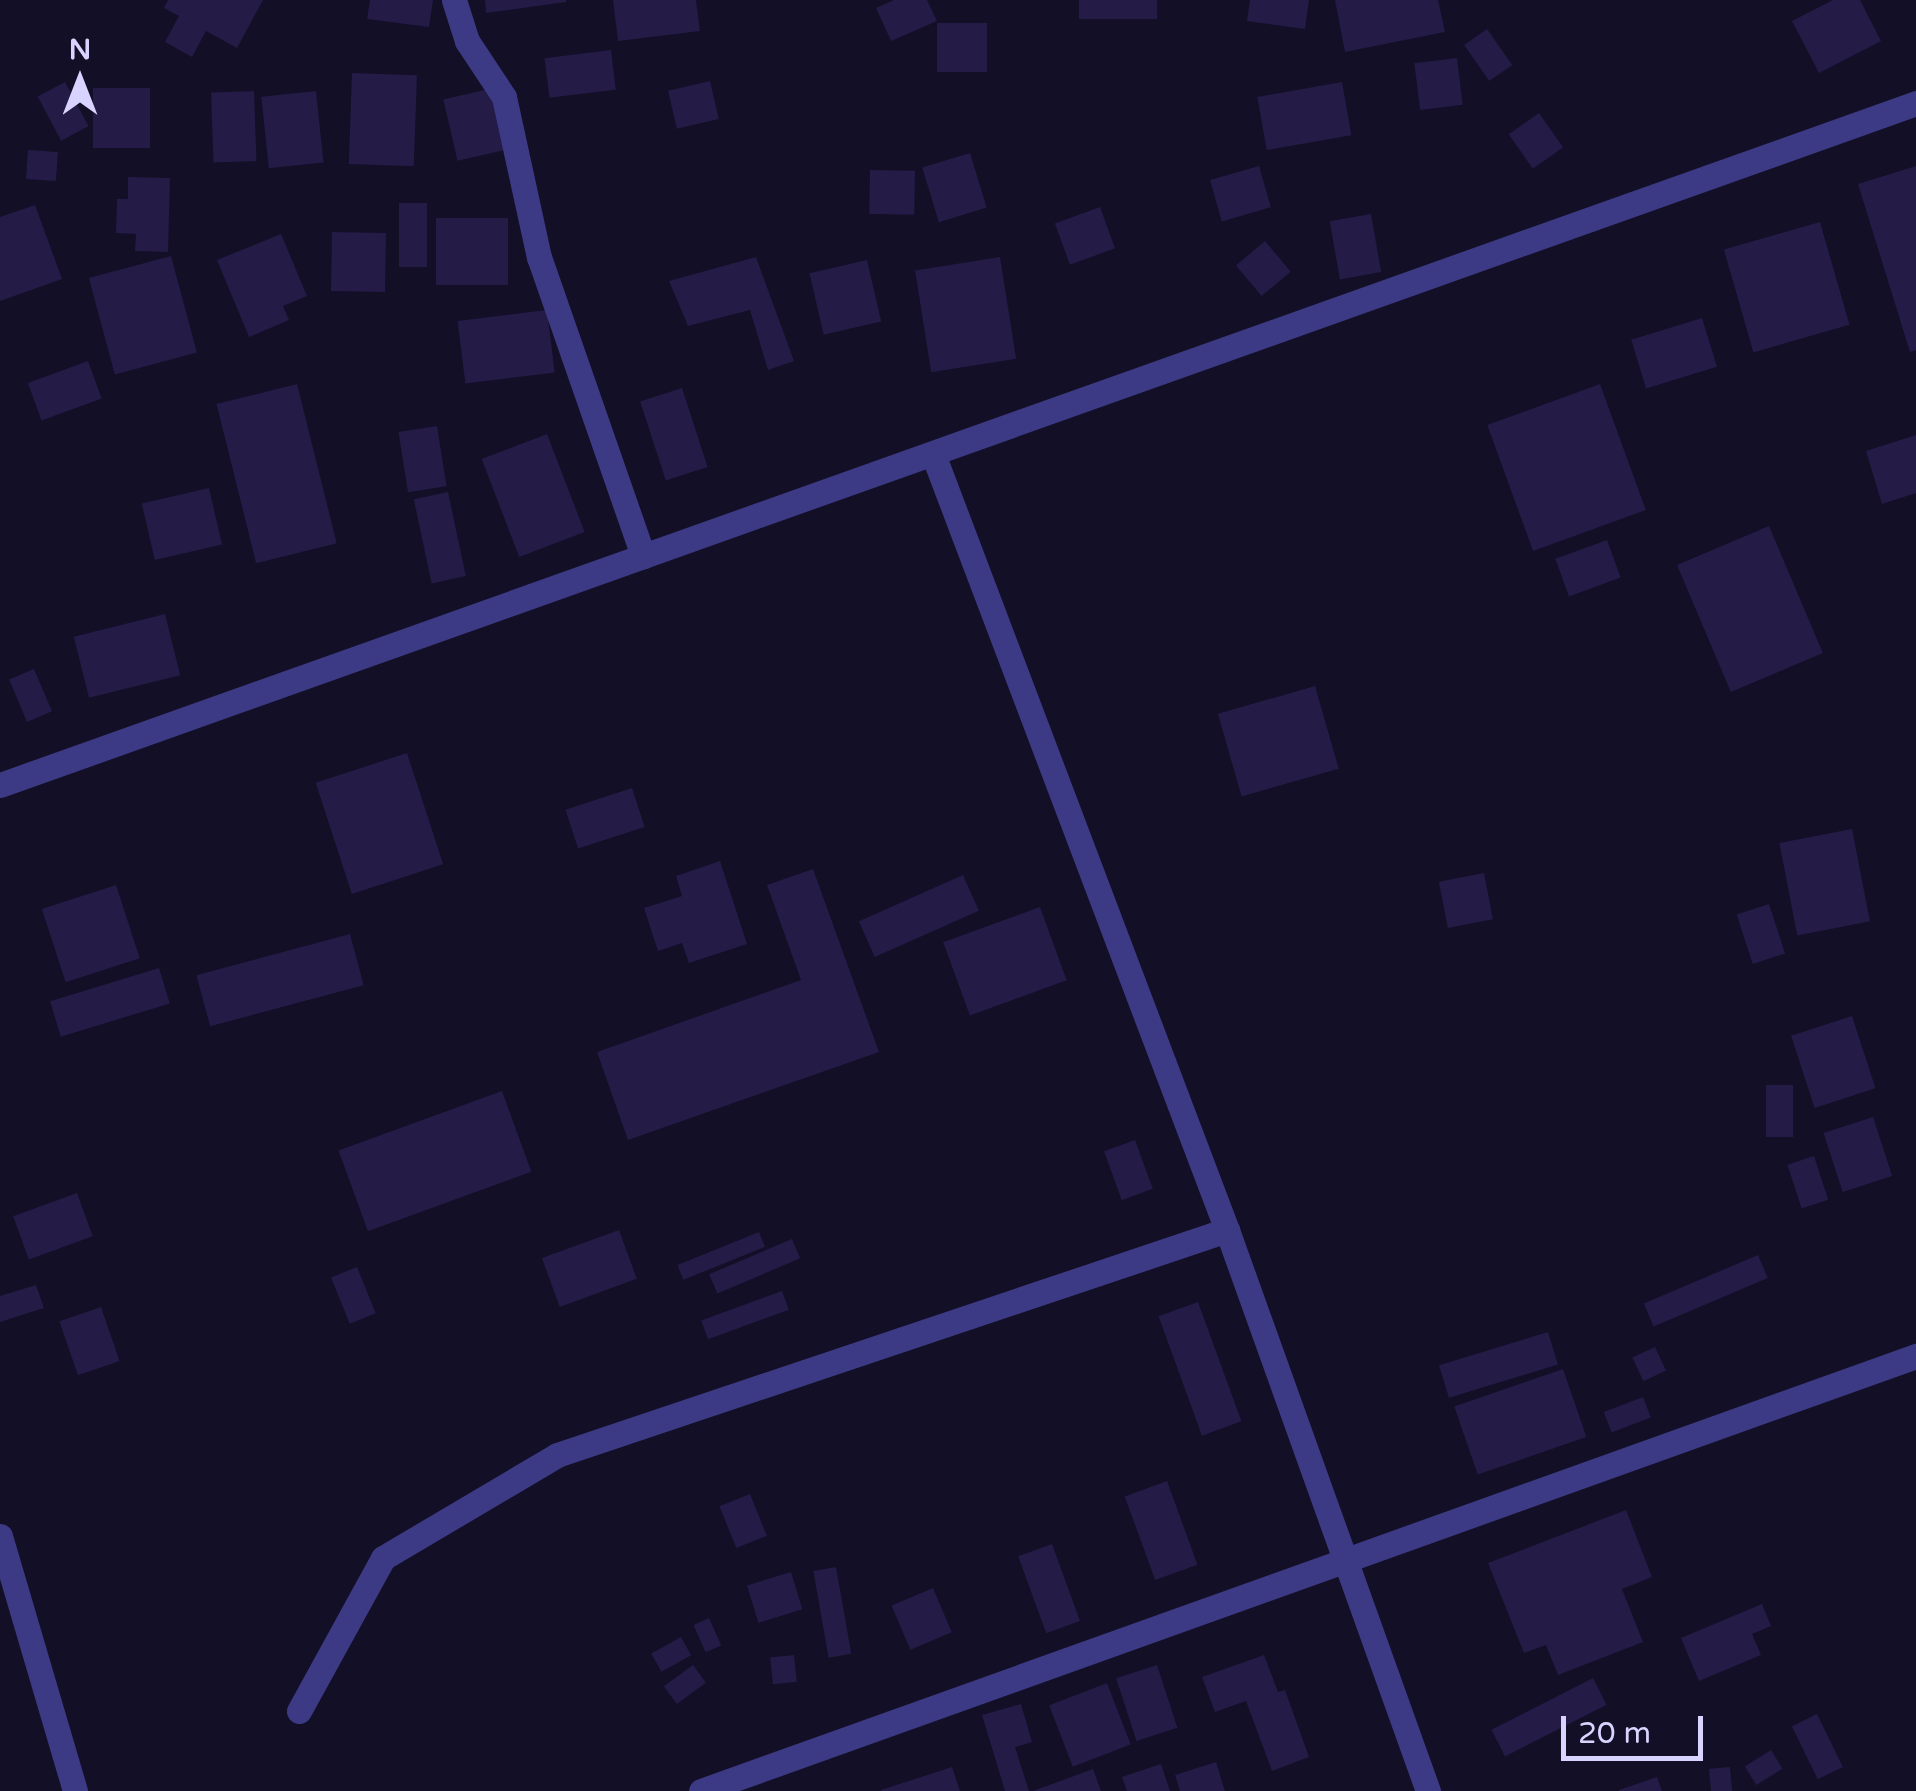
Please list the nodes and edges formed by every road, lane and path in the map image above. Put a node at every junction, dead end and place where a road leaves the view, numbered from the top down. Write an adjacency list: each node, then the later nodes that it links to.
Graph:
1 (454, 0): 4 (street)
2 (1916, 104): 3 (street)
3 (933, 454): 4 (street); 6 (street)
4 (642, 556): 5 (street)
5 (0, 785)
6 (1228, 1230): 9 (street); 10 (street)
7 (1916, 1356): 9 (street)
8 (0, 1536): 11 (street)
9 (1342, 1560): 12 (street); 13 (street)
10 (299, 1711)
11 (74, 1791)
12 (701, 1791)
13 (1428, 1791)

